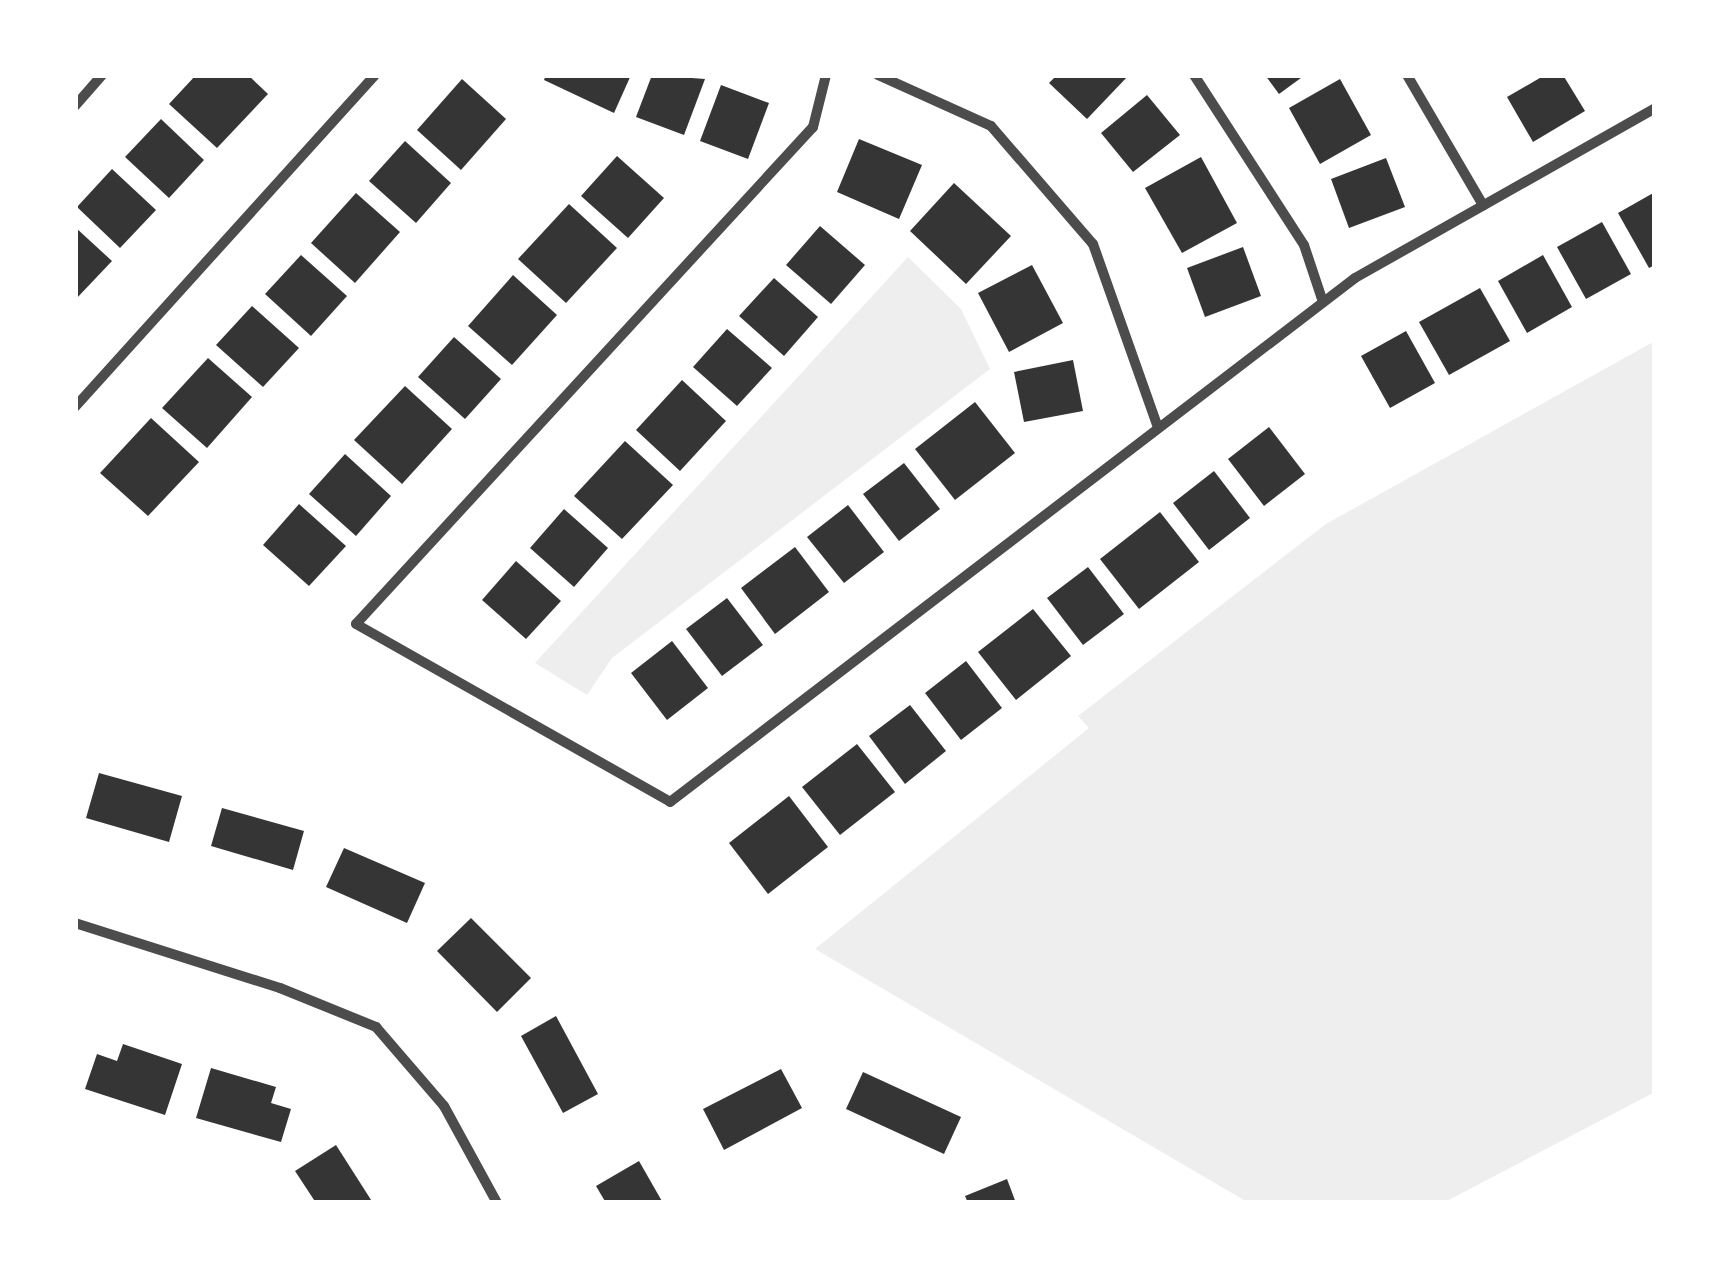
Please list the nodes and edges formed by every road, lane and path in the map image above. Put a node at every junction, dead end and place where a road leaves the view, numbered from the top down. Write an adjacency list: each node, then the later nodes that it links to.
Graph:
1 (102, 75): 7 (street)
2 (376, 75): 11 (street)
3 (826, 75): 12 (street)
4 (878, 75): 12 (street)
5 (1194, 75): 10 (street)
6 (1407, 75): 9 (street)
7 (75, 106)
8 (1655, 108): 9 (street)
9 (1483, 206): 10 (street)
10 (1323, 302): 12 (street)
11 (75, 407)
12 (1158, 428)
13 (75, 923): 14 (street)
14 (497, 1203)

